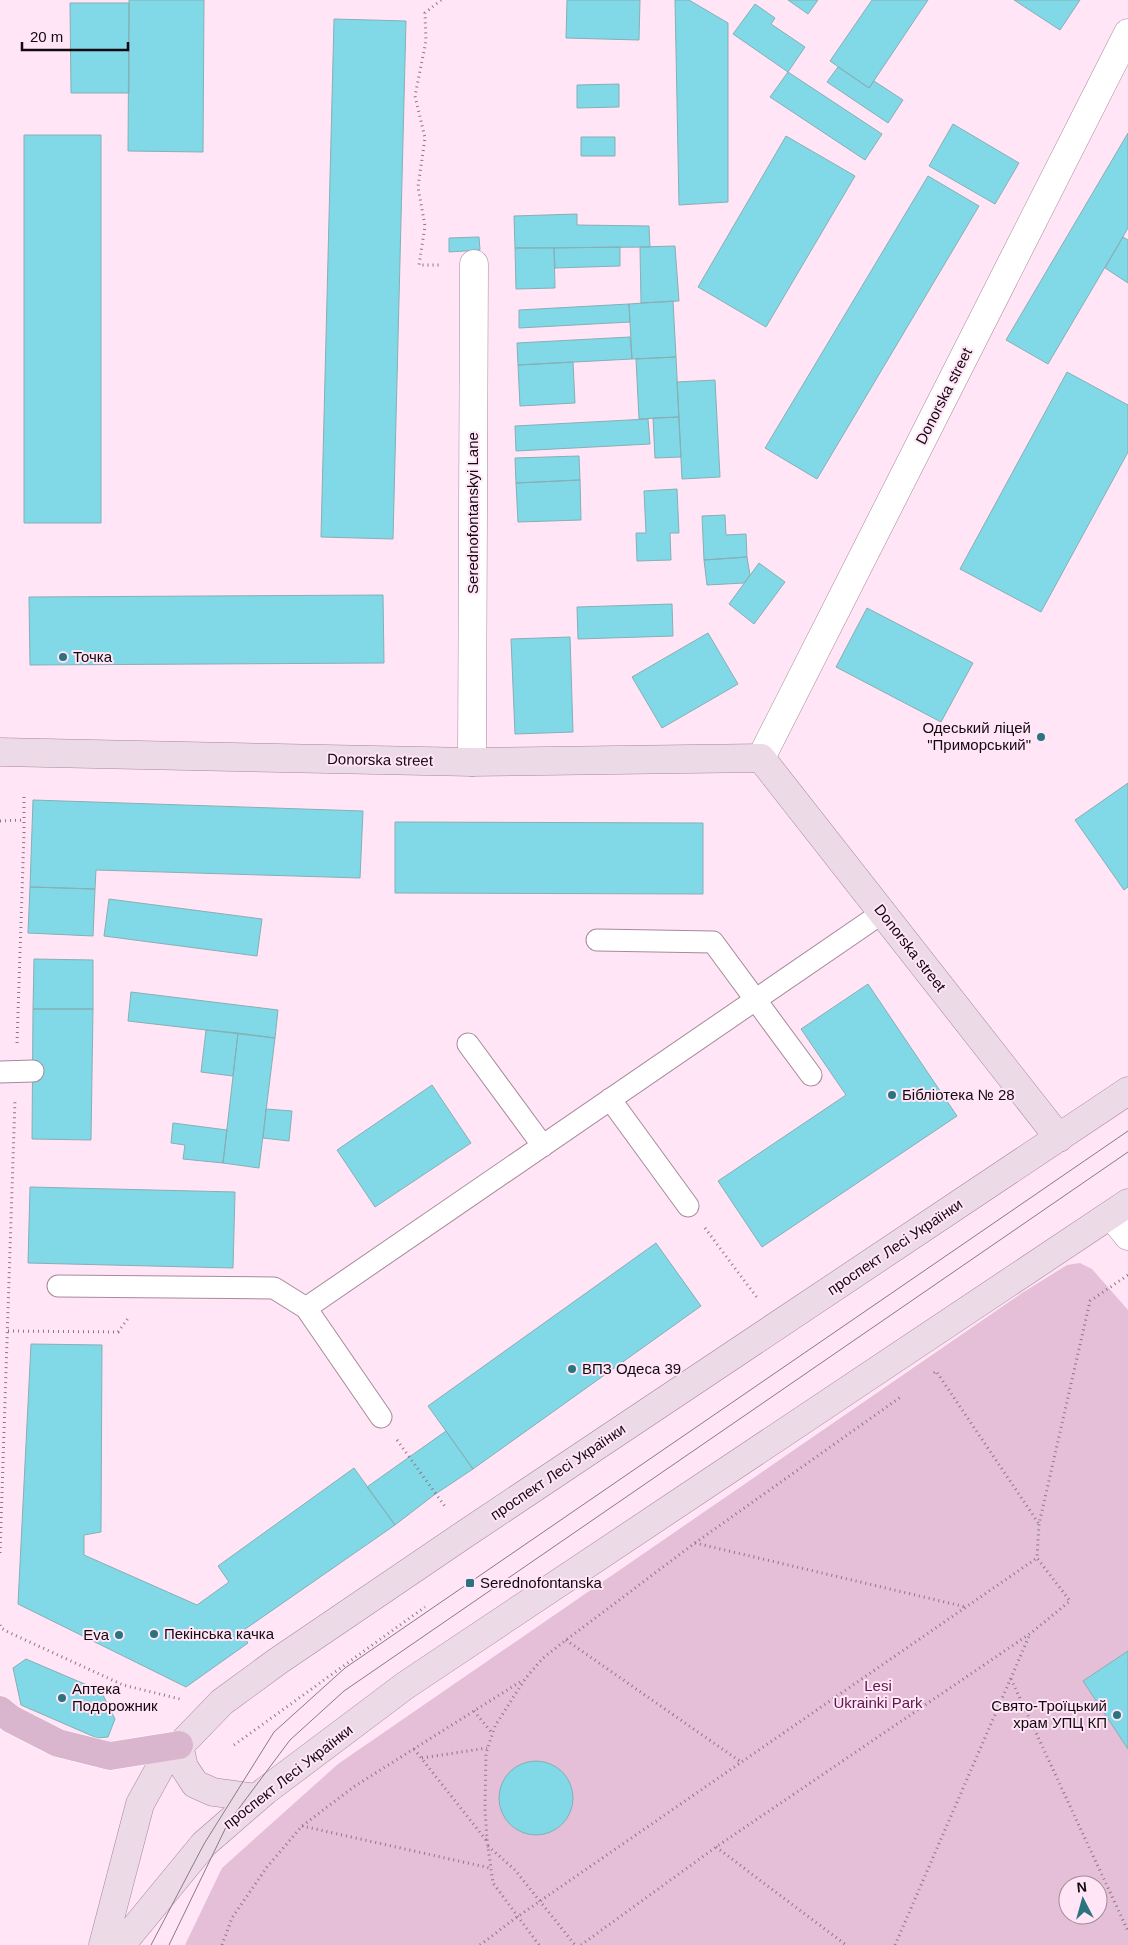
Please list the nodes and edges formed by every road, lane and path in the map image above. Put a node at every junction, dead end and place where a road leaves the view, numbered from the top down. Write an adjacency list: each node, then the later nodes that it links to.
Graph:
1 (441, 0): 3 (path)
2 (1128, 33): 5 (street, Donorska street)
3 (474, 264): 6 (street, Serednofontanskyi Lane)
4 (0, 752): 6 (main road, Donorska street)
5 (761, 758): 6 (main road, Donorska street); 10 (main road, Donorska street)
6 (472, 762)
7 (24, 794): 8 (path)
8 (24, 820): 9 (path); 14 (path)
9 (0, 821)
10 (882, 913): 12 (lane); 18 (main road, Donorska street)
11 (597, 940): 12 (lane)
12 (756, 1000): 15 (lane); 17 (lane)
13 (468, 1044): 19 (lane)
14 (16, 1072): 28 (path)
15 (811, 1075)
16 (1128, 1091): 18 (main road, проспект Лесі Українки)
17 (610, 1099): 19 (lane); 20 (lane)
18 (1059, 1138): 46 (main road, проспект Лесі Українки)
19 (543, 1146): 27 (lane)
20 (688, 1206): 26 (path)
21 (1120, 1209): 22 (street); 52 (main road, проспект Лесі Українки)
22 (1128, 1236)
23 (1128, 1275): 33 (path)
24 (58, 1286): 25 (lane)
25 (152, 1286): 27 (lane); 28 (path)
26 (760, 1302)
27 (306, 1308): 31 (lane)
28 (8, 1331): 35 (path)
29 (928, 1377): 33 (path)
30 (904, 1394): 34 (path)
31 (381, 1417): 32 (path)
32 (447, 1510)
33 (1039, 1524): 36 (path)
34 (695, 1543): 38 (path); 40 (path)
35 (0, 1553)
36 (1037, 1558): 38 (path); 39 (path)
37 (425, 1607): 47 (path)
38 (967, 1607): 51 (path)
39 (1031, 1633): 42 (path); 56 (path)
40 (566, 1640): 41 (path); 51 (path)
41 (525, 1679): 44 (path); 45 (path)
42 (1011, 1679): 60 (path); 69 (path)
43 (0, 1710): 46 (main road)
44 (474, 1711): 45 (path); 48 (path)
45 (492, 1734): 49 (path)
46 (179, 1745): 52 (main road); 61 (main road, проспект Лесі Українки)
47 (234, 1745)
48 (414, 1748): 50 (path); 53 (path)
49 (487, 1748): 50 (path); 54 (path)
50 (422, 1758): 54 (path)
51 (741, 1762): 58 (path)
52 (257, 1798): 62 (main road, проспект Лесі Українки)
53 (302, 1826): 57 (path); 63 (path)
54 (487, 1840): 55 (path)
55 (488, 1846): 57 (path); 58 (path)
56 (716, 1847): 67 (path); 68 (path)
57 (490, 1868): 59 (path)
58 (540, 1902): 59 (path); 66 (path)
59 (517, 1917): 64 (path); 65 (path)
60 (1128, 1932)
61 (103, 1945)
62 (121, 1945)
63 (222, 1945)
64 (480, 1945)
65 (539, 1945)
66 (575, 1945)
67 (580, 1945)
68 (846, 1945)
69 (895, 1945)

